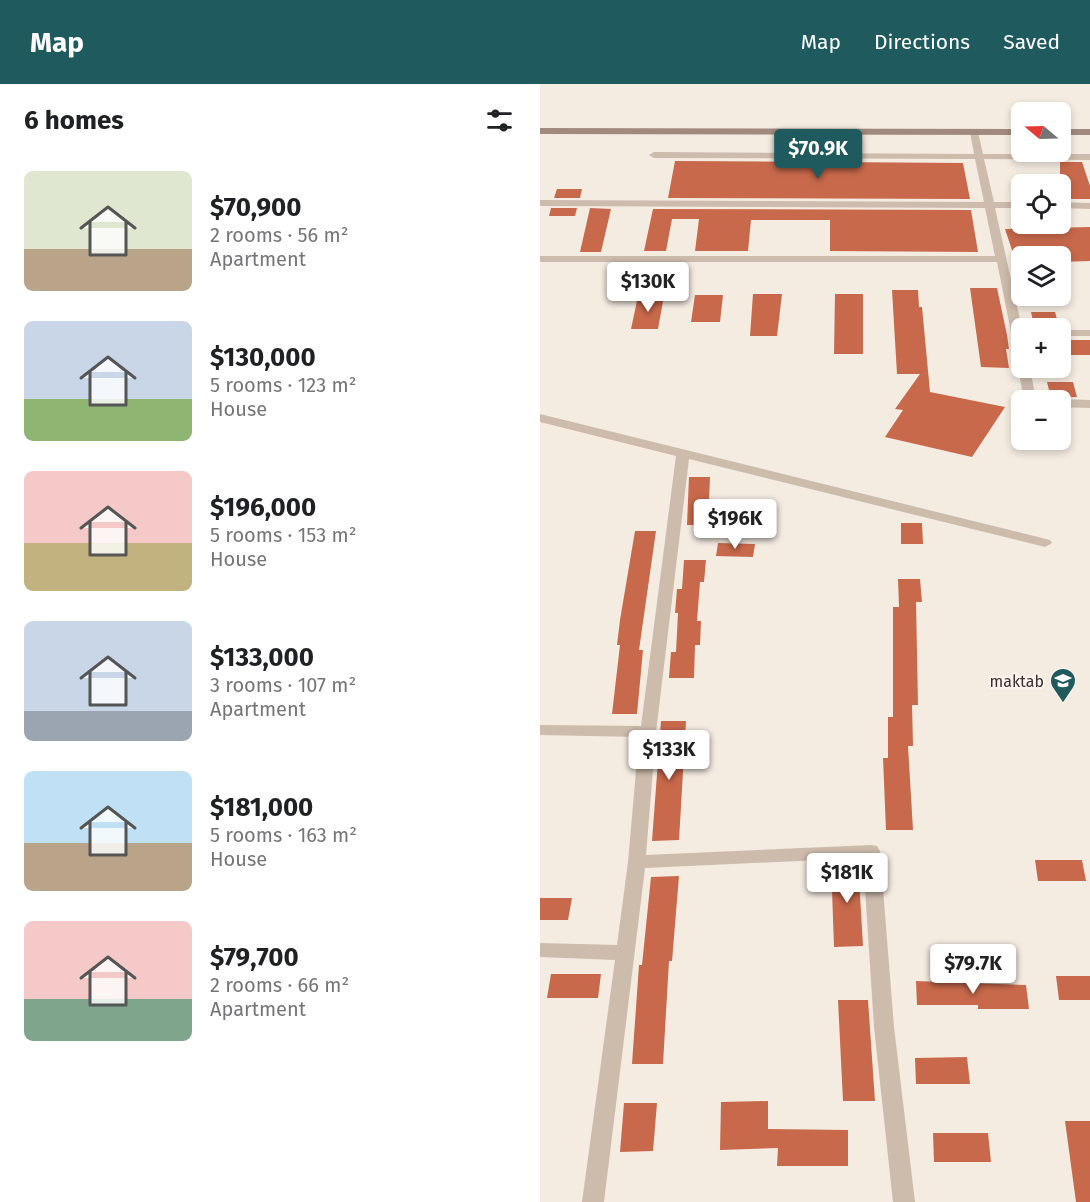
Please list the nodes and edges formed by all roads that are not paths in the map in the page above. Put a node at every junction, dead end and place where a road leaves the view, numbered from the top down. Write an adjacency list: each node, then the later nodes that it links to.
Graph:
1 (540, 131): 2 (street)
2 (974, 132): 3 (street); 7 (street)
3 (1011, 132)
4 (1071, 132): 5 (street)
5 (1090, 132)
6 (654, 155): 7 (street)
7 (980, 156): 8 (street); 10 (street)
8 (1090, 157)
9 (540, 203): 10 (street)
10 (989, 205): 11 (street); 15 (street)
11 (1011, 205)
12 (1071, 205): 13 (street)
13 (1090, 206)
14 (540, 259): 15 (street)
15 (1002, 259): 16 (street)
16 (1016, 318)
17 (1071, 333): 18 (street)
18 (1090, 333)
19 (1071, 403): 20 (street)
20 (1090, 404)
21 (540, 418): 22 (street)
22 (683, 452): 23 (street); 25 (street)
23 (1045, 543)
24 (540, 730): 25 (street)
25 (648, 732): 26 (street)
26 (637, 862): 28 (street); 30 (street)
27 (540, 950): 28 (street)
28 (626, 953): 29 (street)
29 (592, 1202)
30 (904, 1202)

